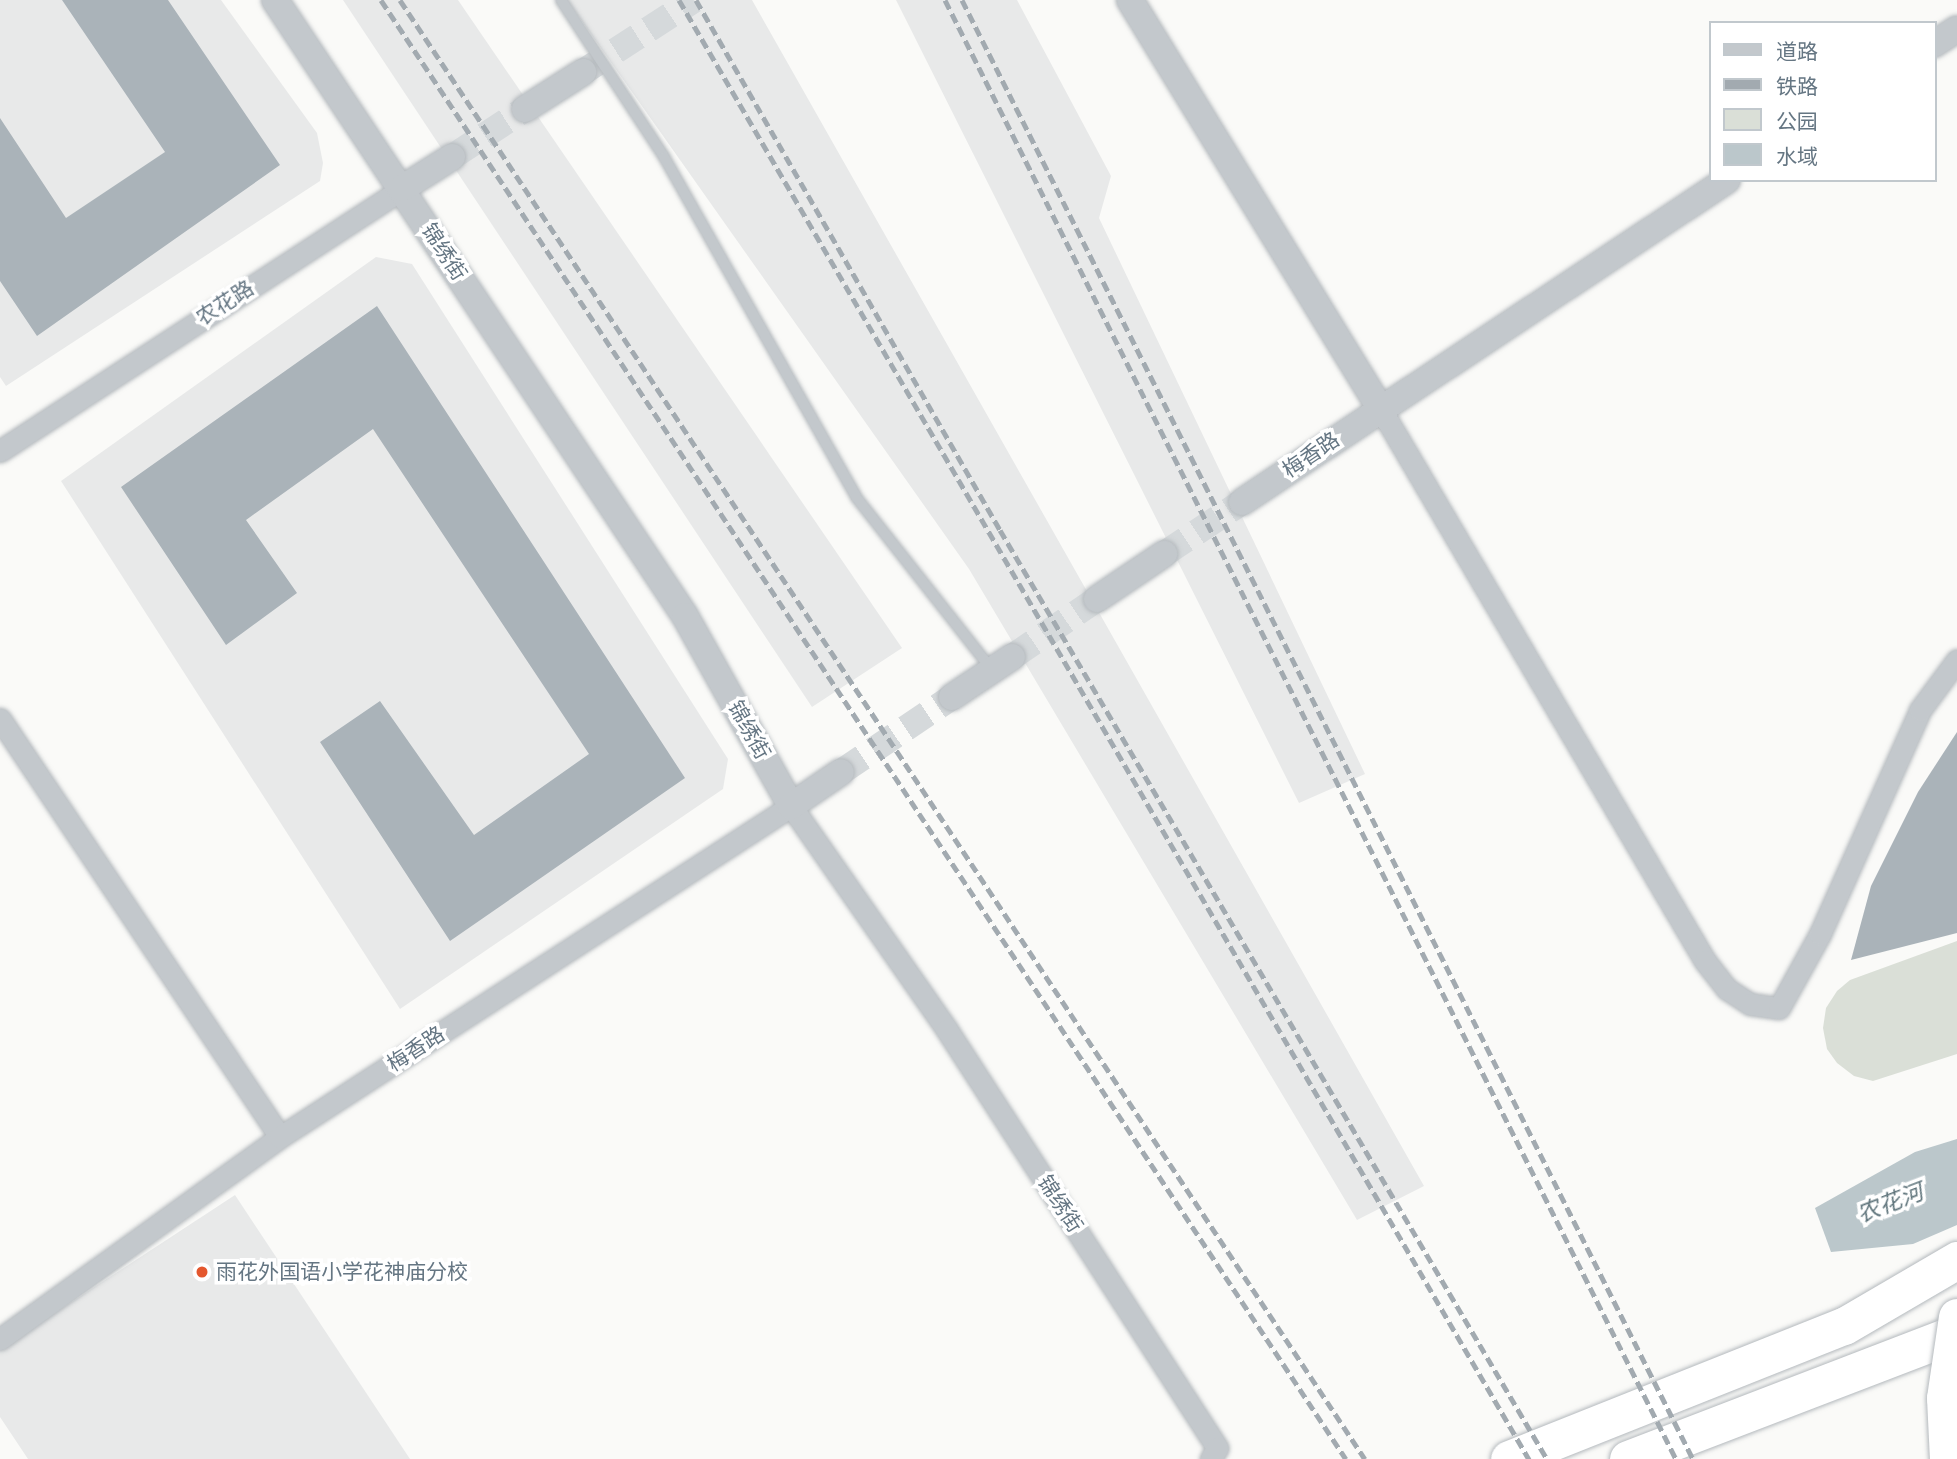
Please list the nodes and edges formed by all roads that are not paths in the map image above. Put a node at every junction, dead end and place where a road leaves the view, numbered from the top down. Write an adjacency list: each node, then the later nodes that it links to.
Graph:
1 (275, 0): 10 (street, 锦绣街)
2 (561, 0): 17 (lane)
3 (1130, 0): 11 (street)
4 (1957, 29): 5 (street)
5 (1936, 43)
6 (583, 72): 7 (street)
7 (525, 109)
8 (452, 156): 10 (street, 农花路)
9 (1724, 182): 11 (street, 梅香路)
10 (403, 188): 12 (street, 农花路); 21 (street, 锦绣街)
11 (1380, 408): 13 (street, 梅香路); 16 (street)
12 (0, 452)
13 (1241, 502)
14 (1164, 554): 15 (street)
15 (1097, 599)
16 (1957, 660)
17 (1002, 664): 18 (street)
18 (952, 698)
19 (0, 719): 22 (street)
20 (841, 772): 21 (street, 梅香路)
21 (791, 806): 22 (street, 梅香路); 28 (street, 锦绣街)
22 (280, 1137): 26 (street, 梅香路)
23 (1957, 1261): 29 (highway)
24 (1957, 1317): 32 (highway, bridge)
25 (1957, 1333): 30 (highway)
26 (0, 1339)
27 (1957, 1454): 31 (highway)
28 (1211, 1459)
29 (1509, 1459)
30 (1629, 1459)
31 (1942, 1459)
32 (1948, 1459)

